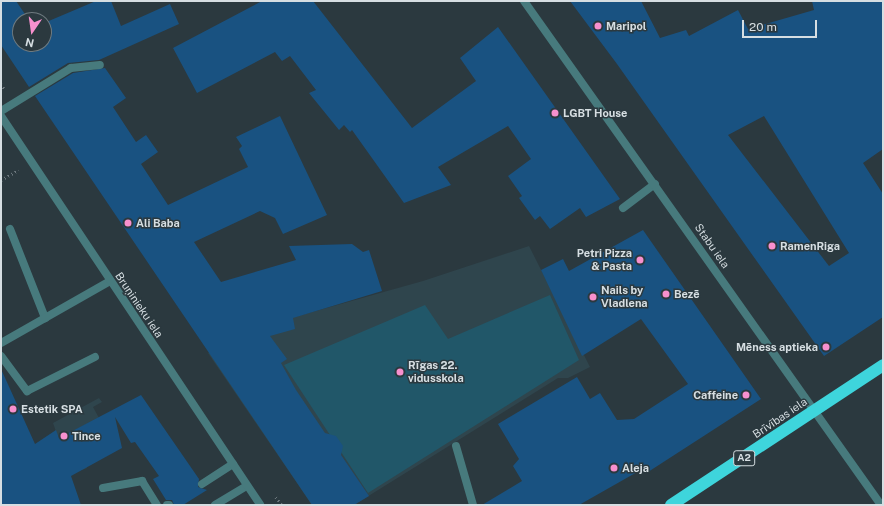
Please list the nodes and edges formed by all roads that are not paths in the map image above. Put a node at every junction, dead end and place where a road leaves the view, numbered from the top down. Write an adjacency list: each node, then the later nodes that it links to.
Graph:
1 (524, 1): 5 (street, Stabu iela)
2 (100, 65): 3 (street)
3 (1, 110)
4 (1, 116): 8 (street, Bruņinieku iela)
5 (655, 184): 6 (street); 14 (street, Stabu iela)
6 (623, 208)
7 (10, 229): 9 (street)
8 (110, 281): 9 (street); 16 (street, Bruņinieku iela)
9 (45, 318): 10 (street)
10 (1, 343)
11 (1, 356): 12 (street)
12 (95, 357)
13 (883, 366): 14 (highway, Brīvības iela / A2)
14 (816, 410): 24 (highway, Brīvības iela / A2); 25 (street, Stabu iela)
15 (456, 446): 23 (street)
16 (233, 464): 17 (street); 18 (street, Bruņinieku iela)
17 (202, 484)
18 (247, 486): 21 (street); 22 (street, Bruņinieku iela)
19 (103, 488): 20 (street)
20 (157, 505)
21 (215, 505)
22 (260, 505)
23 (473, 505)
24 (671, 505)
25 (881, 505)

